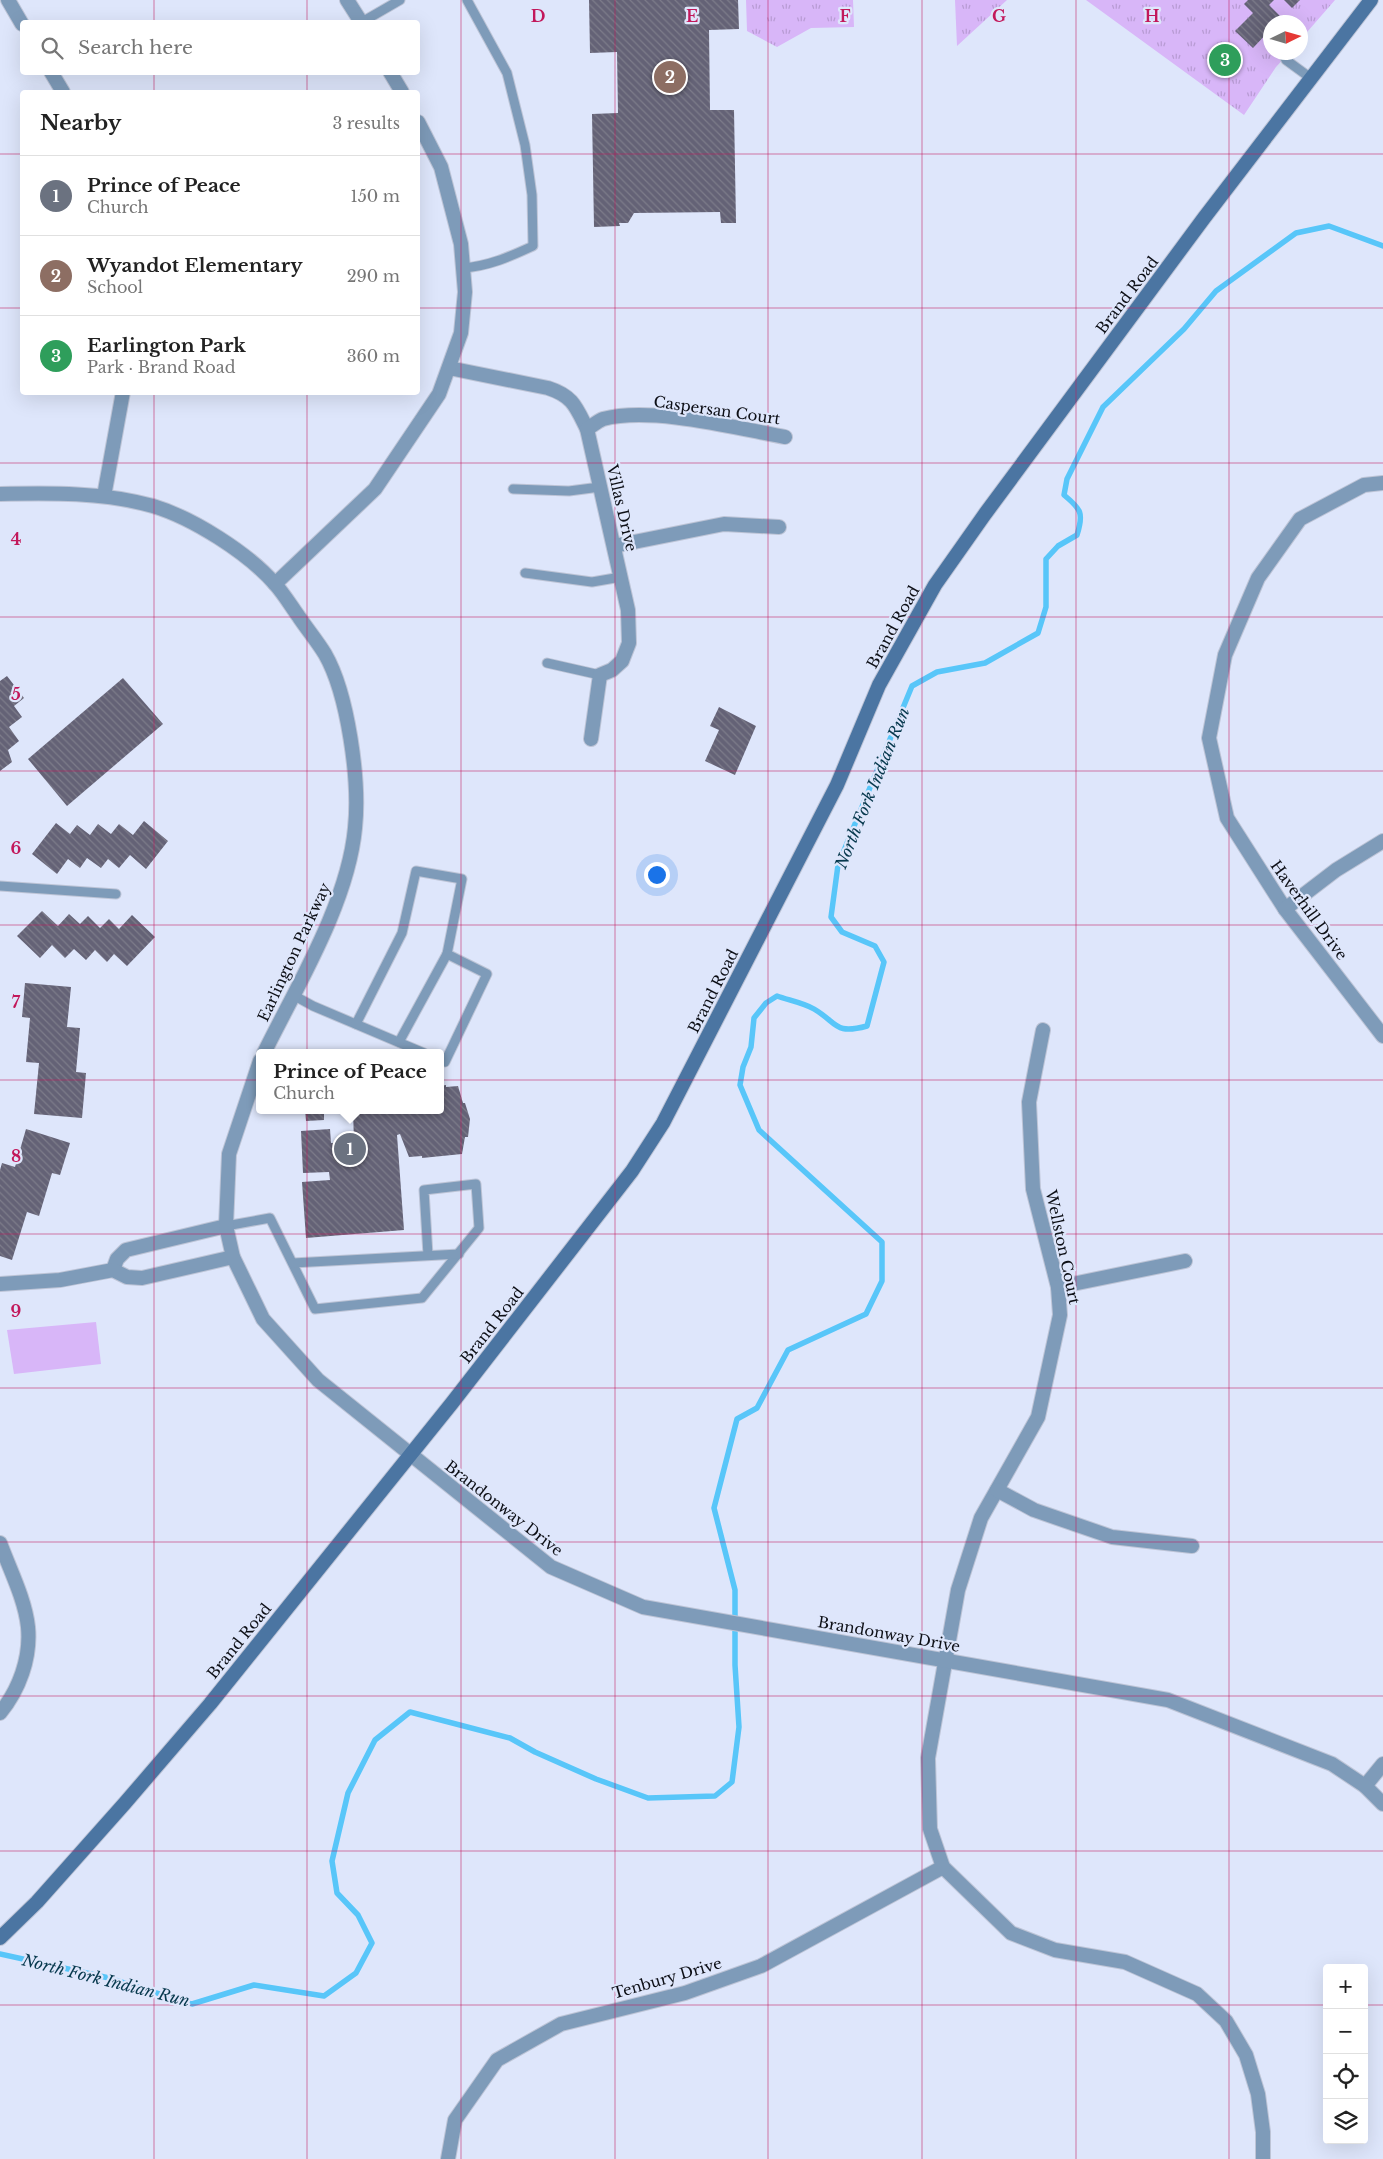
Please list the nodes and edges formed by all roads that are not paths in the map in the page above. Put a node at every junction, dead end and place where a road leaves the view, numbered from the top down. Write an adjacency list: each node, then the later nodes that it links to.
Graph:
1 (8, 0): 8 (street)
2 (348, 0): 6 (street)
3 (400, 0): 7 (lane)
4 (467, 0): 16 (lane)
5 (1371, 0): 12 (main road, Brand Road)
6 (360, 20)
7 (365, 20)
8 (20, 21)
9 (1286, 60): 12 (lane)
10 (53, 75): 13 (street)
11 (392, 75): 14 (street)
12 (1312, 79): 57 (main road, Brand Road)
13 (62, 90)
14 (401, 90)
15 (420, 126): 16 (street)
16 (463, 268): 17 (street)
17 (449, 368): 19 (street, Villas Drive); 30 (street)
18 (122, 395): 25 (street)
19 (587, 429): 20 (street, Caspersan Court); 22 (street, Villas Drive)
20 (785, 437)
21 (1383, 484): 37 (street, Haverhill Drive)
22 (600, 487): 23 (lane); 27 (street, Villas Drive)
23 (513, 489)
24 (0, 494): 25 (street, Earlington Parkway)
25 (104, 496): 30 (street, Earlington Parkway)
26 (779, 527): 27 (street)
27 (614, 546): 29 (street, Villas Drive)
28 (525, 573): 29 (lane)
29 (620, 577): 32 (street, Villas Drive)
30 (275, 584): 39 (street, Earlington Parkway)
31 (547, 664): 32 (lane)
32 (600, 675): 33 (street)
33 (591, 740)
34 (1383, 841): 37 (street)
35 (0, 886): 36 (lane)
36 (116, 894)
37 (1285, 908): 42 (street, Haverhill Drive)
38 (447, 954): 40 (lane); 43 (lane); 46 (lane)
39 (293, 995): 40 (lane); 44 (street, Earlington Parkway)
40 (356, 1024): 43 (lane)
41 (1043, 1030): 56 (street, Wellston Court)
42 (1383, 1036)
43 (399, 1042): 45 (lane)
44 (266, 1049)
45 (415, 1049)
46 (444, 1062)
47 (256, 1073): 48 (street)
48 (226, 1226): 51 (street); 53 (lane); 54 (street)
49 (458, 1254): 50 (lane); 50 (lane); 53 (lane)
50 (428, 1255): 53 (lane)
51 (233, 1257): 54 (street); 57 (street)
52 (1185, 1261): 56 (street)
53 (292, 1263)
54 (113, 1270): 55 (street)
55 (0, 1284)
56 (1058, 1287): 58 (street, Wellston Court)
57 (409, 1455): 61 (street, Brandonway Drive); 67 (main road, Brand Road)
58 (997, 1490): 60 (street); 61 (street, Wellston Court)
59 (0, 1543): 62 (street)
60 (1192, 1546)
61 (944, 1660): 64 (street, Brandonway Drive); 66 (street, Wellston Court)
62 (0, 1713)
63 (1383, 1764): 64 (street)
64 (1365, 1786): 65 (street, Brandonway Drive)
65 (1383, 1804)
66 (943, 1867): 68 (street, Tenbury Drive); 69 (street)
67 (0, 1938)
68 (448, 2159)
69 (1263, 2159)

